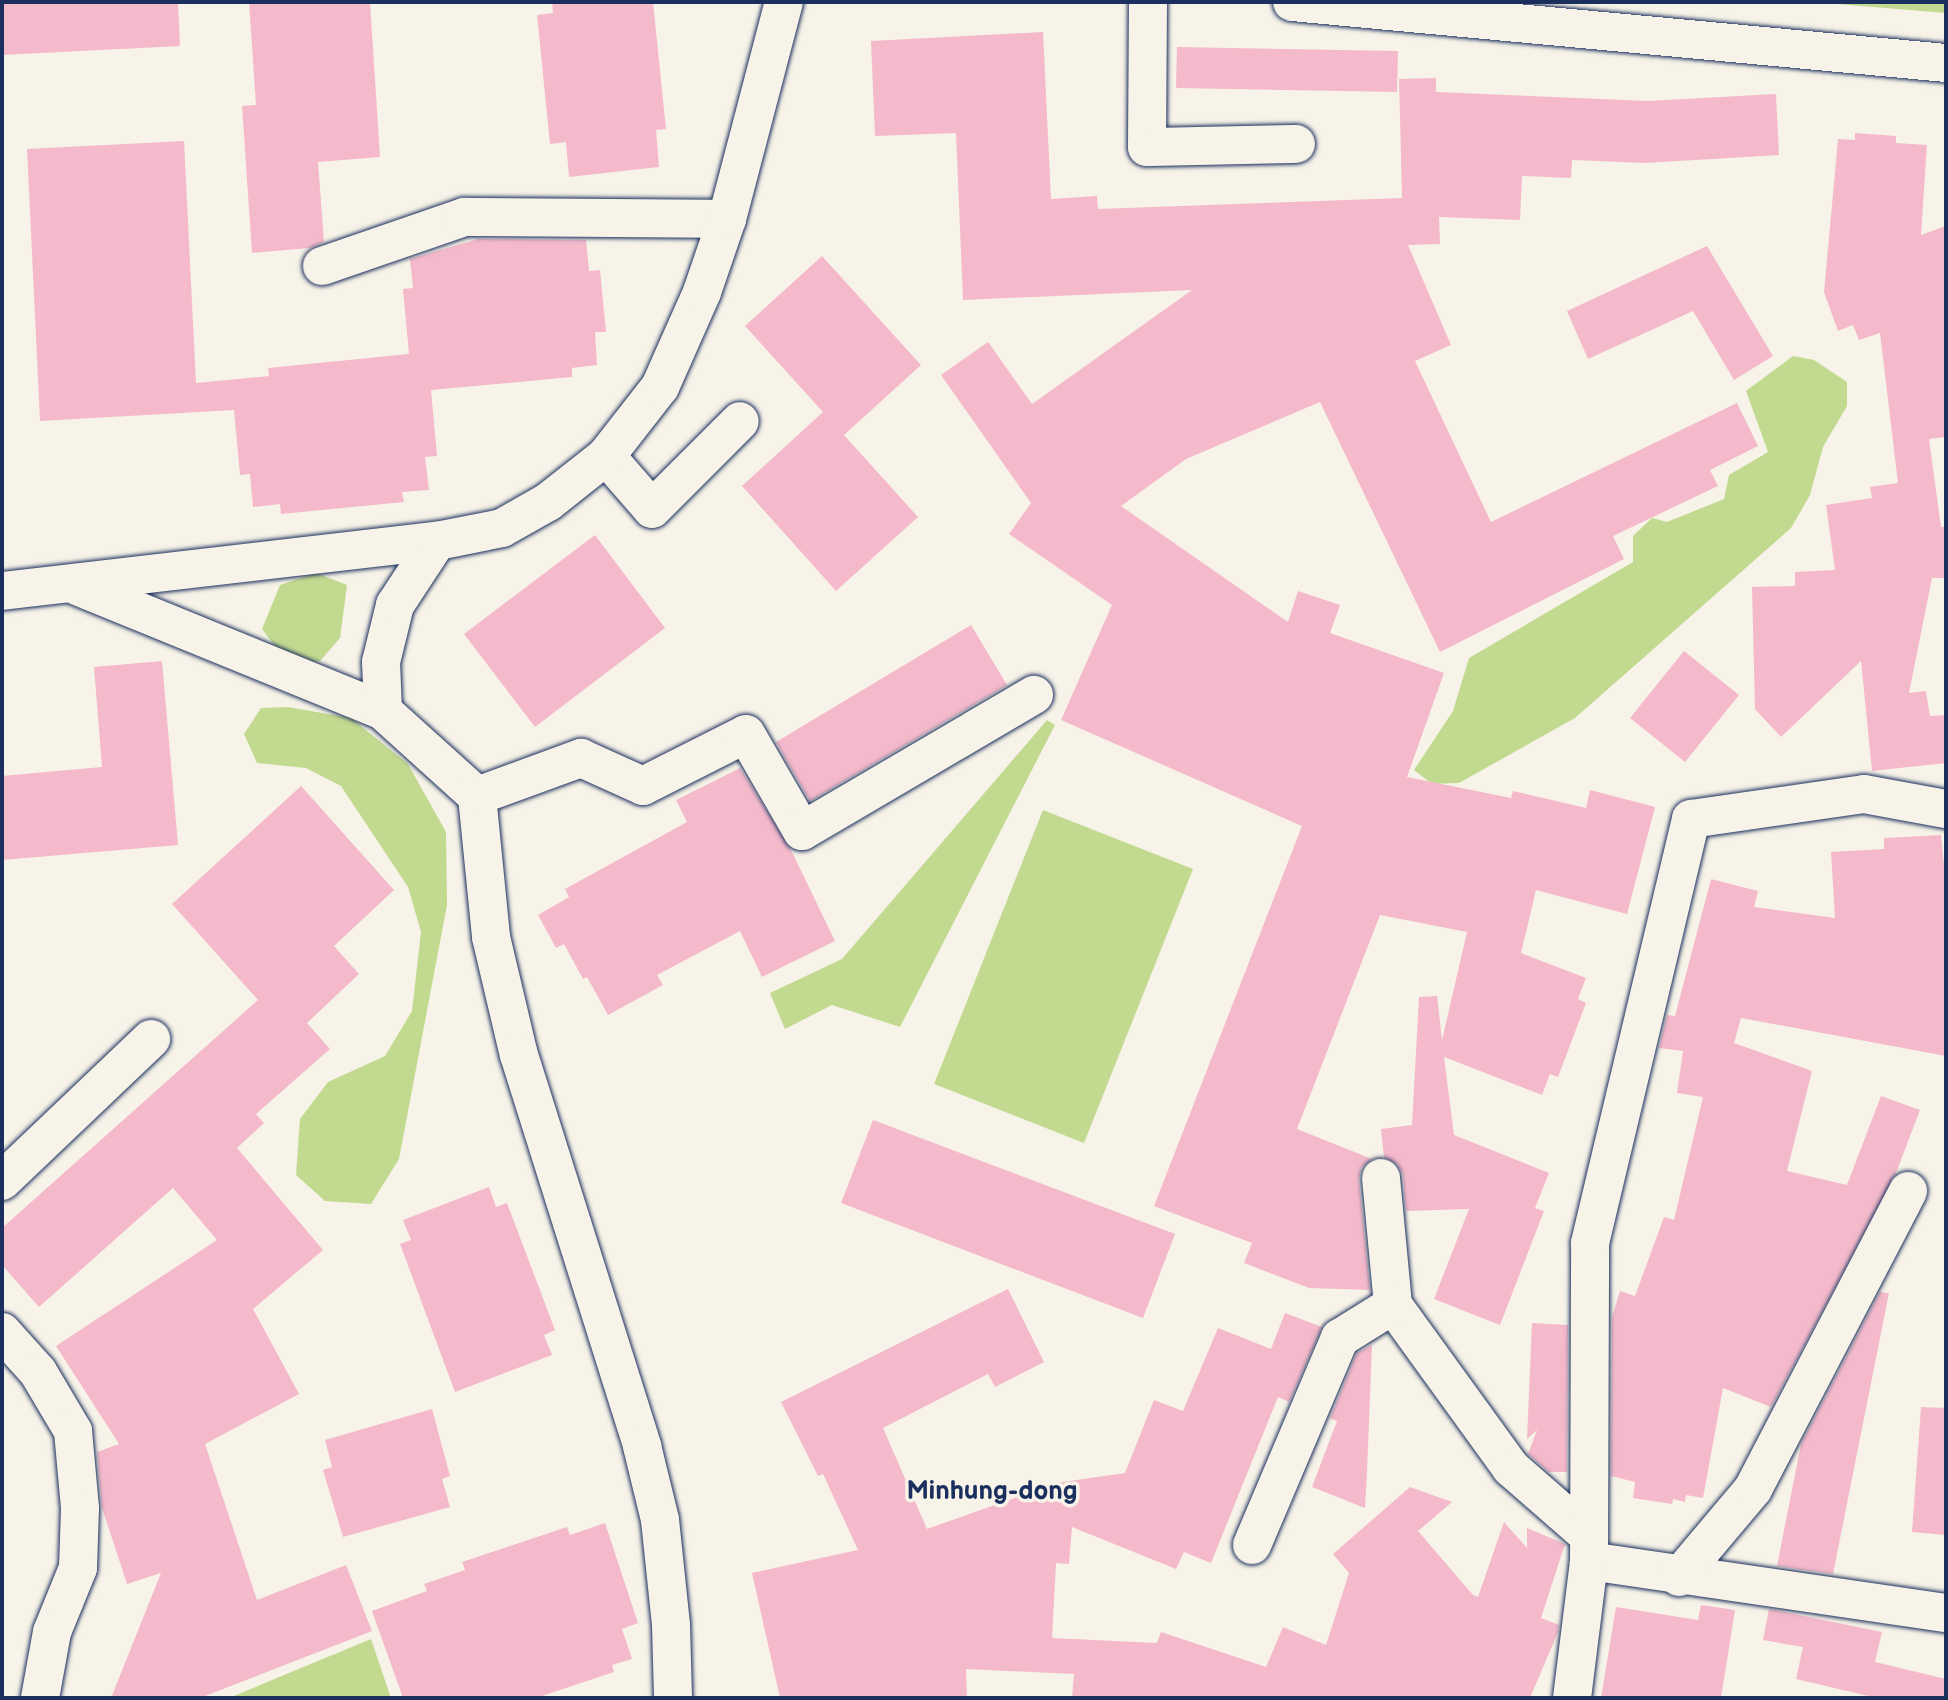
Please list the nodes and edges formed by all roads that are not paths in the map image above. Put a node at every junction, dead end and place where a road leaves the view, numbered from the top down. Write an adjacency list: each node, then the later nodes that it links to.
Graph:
1 (784, 2): 6 (street)
2 (1148, 2): 5 (street)
3 (1292, 2): 4 (street)
4 (1946, 63)
5 (1296, 144)
6 (727, 219): 7 (street); 9 (street)
7 (322, 266)
8 (740, 421): 9 (street)
9 (606, 456): 10 (street)
10 (437, 541): 12 (street); 14 (street)
11 (2, 584): 12 (street)
12 (77, 586): 14 (street)
13 (1034, 695): 15 (street)
14 (383, 712): 15 (street)
15 (477, 796): 28 (street)
16 (1946, 809): 24 (street)
17 (151, 1039): 19 (street)
18 (1381, 1178): 21 (street)
19 (2, 1181)
20 (1908, 1191): 25 (street)
21 (1393, 1306): 23 (street); 24 (street)
22 (2, 1332): 27 (street)
23 (1252, 1545)
24 (1589, 1549): 25 (street); 29 (street)
25 (1678, 1577): 26 (street)
26 (1946, 1613)
27 (40, 1698)
28 (673, 1698)
29 (1572, 1698)

